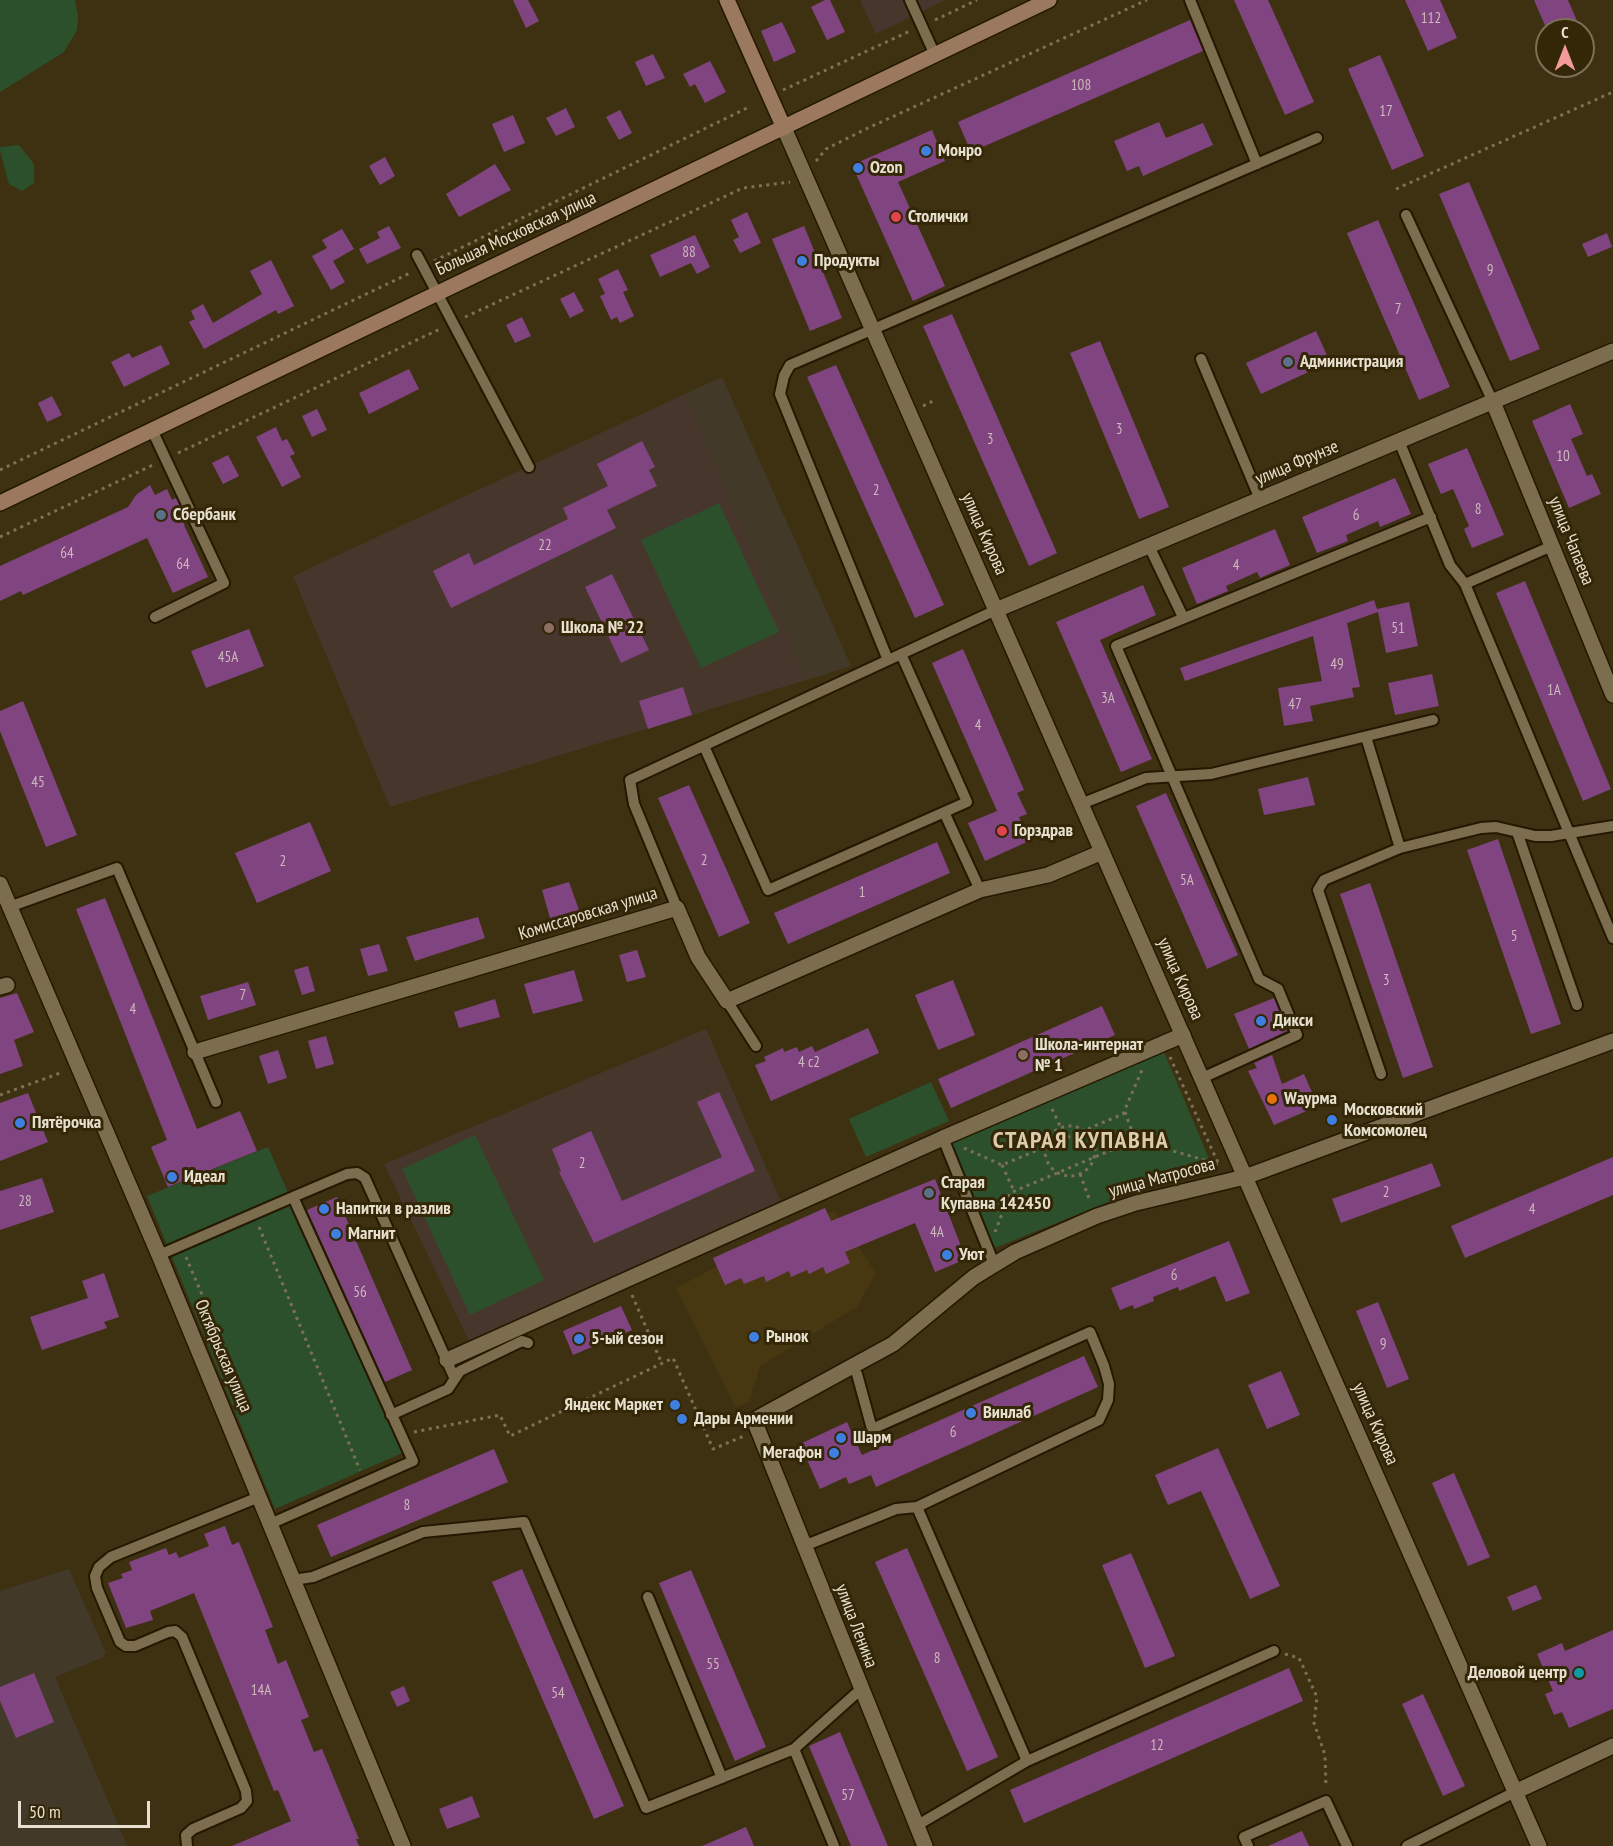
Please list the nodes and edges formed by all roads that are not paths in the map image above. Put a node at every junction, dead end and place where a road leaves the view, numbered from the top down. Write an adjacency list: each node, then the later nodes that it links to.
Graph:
1 (727, 0): 6 (main road)
2 (910, 0): 5 (lane)
3 (1049, 0): 5 (main road, Большая Московская улица)
4 (1190, 0): 8 (lane)
5 (935, 55): 6 (main road, Большая Московская улица)
6 (784, 128): 11 (main road, Большая Московская улица); 12 (street, улица Кирова)
7 (1317, 138): 8 (lane)
8 (1257, 164): 12 (lane)
9 (1406, 215): 15 (lane)
10 (417, 255): 11 (lane)
11 (437, 293): 16 (main road, Большая Московская улица); 18 (lane)
12 (875, 330): 25 (street, улица Кирова); 29 (lane)
13 (1613, 351): 15 (street, улица Фрунзе)
14 (1201, 359): 19 (lane)
15 (1493, 402): 17 (street, улица Фрунзе); 23 (street, улица Чапаева)
16 (152, 430): 20 (main road, Большая Московская улица); 26 (lane)
17 (1399, 441): 19 (street, улица Фрунзе); 21 (lane)
18 (529, 467)
19 (1260, 500): 22 (street, улица Фрунзе)
20 (0, 504)
21 (1431, 517): 24 (lane); 27 (lane)
22 (1149, 546): 25 (street, улица Фрунзе); 27 (lane)
23 (1552, 546): 24 (lane); 30 (street, улица Чапаева)
24 (1465, 584): 39 (lane)
25 (996, 610): 28 (lane); 35 (street, улица Кирова)
26 (155, 617)
27 (1183, 617): 34 (lane)
28 (901, 654): 29 (lane); 36 (lane)
29 (888, 660): 33 (lane)
30 (1613, 695)
31 (1433, 720): 32 (lane)
32 (1366, 736): 34 (lane); 40 (lane)
33 (704, 746): 36 (lane); 45 (lane)
34 (1172, 777): 35 (lane); 54 (lane)
35 (1081, 804): 41 (street, улица Кирова)
36 (944, 812): 43 (lane)
37 (1613, 826): 39 (lane)
38 (1517, 832): 39 (lane); 40 (lane); 48 (lane)
39 (1568, 833): 46 (lane)
40 (1400, 848): 53 (lane)
41 (1102, 852): 43 (street); 49 (street, улица Кирова)
42 (0, 884): 44 (street, Октябрьская улица)
43 (980, 890): 47 (street)
44 (9, 907): 52 (lane); 59 (street, Октябрьская улица)
45 (677, 908): 47 (street, Комиссаровская улица); 52 (street, Комиссаровская улица)
46 (1613, 938)
47 (727, 1000): 51 (lane)
48 (1577, 1005)
49 (1183, 1035): 54 (street, улица Кирова); 56 (street)
50 (1613, 1041): 57 (street, улица Матросова)
51 (756, 1046)
52 (195, 1052): 55 (lane)
53 (1381, 1074)
54 (1202, 1078): 57 (street, улица Кирова)
55 (216, 1102)
56 (943, 1138): 60 (lane); 62 (street)
57 (1245, 1176): 60 (street, улица Матросова); 79 (street, улица Кирова)
58 (292, 1197): 59 (lane); 62 (lane); 65 (lane)
59 (159, 1255): 67 (street, Октябрьская улица)
60 (991, 1257): 66 (street, улица Матросова)
61 (528, 1343): 64 (lane)
62 (447, 1360): 64 (lane)
63 (857, 1374): 68 (lane)
64 (454, 1377): 65 (lane)
65 (392, 1415): 69 (lane)
66 (756, 1425): 70 (street, улица Ленина)
67 (259, 1497): 69 (street, Октябрьская улица); 81 (lane)
68 (917, 1506): 70 (lane); 77 (lane)
69 (270, 1524): 71 (street, Октябрьская улица)
70 (804, 1546): 74 (street, улица Ленина)
71 (293, 1580): 78 (lane); 82 (street, Октябрьская улица)
72 (648, 1597): 78 (lane)
73 (1274, 1651): 77 (lane)
74 (860, 1690): 76 (lane); 80 (street, улица Ленина)
75 (1613, 1746): 79 (street)
76 (794, 1749): 78 (lane); 83 (lane)
77 (1027, 1761): 80 (lane)
78 (722, 1778)
79 (1515, 1792): 87 (lane); 88 (street, улица Кирова)
80 (916, 1826): 84 (street, улица Ленина)
81 (187, 1846)
82 (403, 1846)
83 (834, 1846)
84 (925, 1846)
85 (1248, 1846): 86 (lane)
86 (1347, 1846)
87 (1407, 1846)
88 (1539, 1846)

